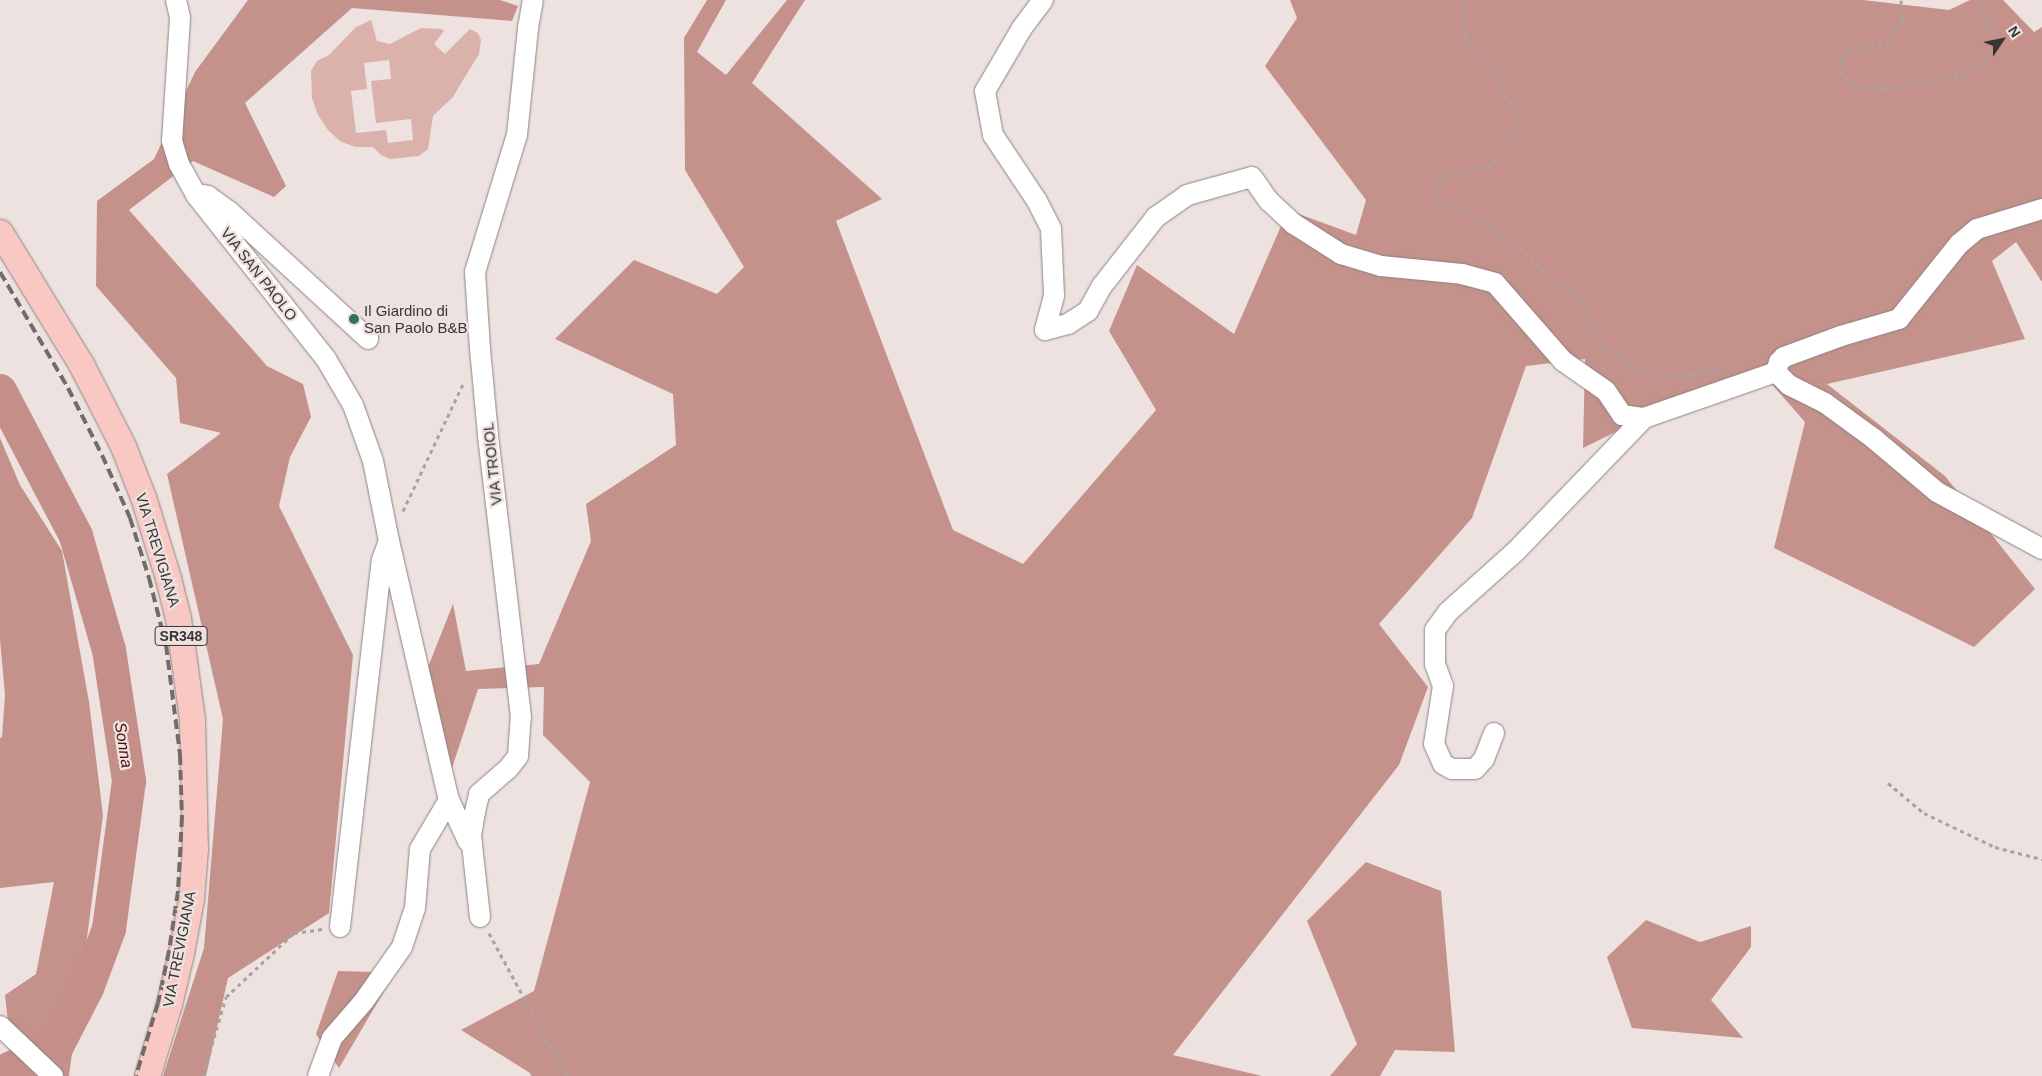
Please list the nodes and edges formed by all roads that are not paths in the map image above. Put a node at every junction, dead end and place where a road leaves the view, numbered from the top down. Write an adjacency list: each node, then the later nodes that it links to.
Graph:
1 (176, 0): 4 (street, VIA SAN PAOLO)
2 (534, 0): 14 (street, VIA TROIOL)
3 (1043, 0): 9 (street)
4 (196, 195): 7 (street); 10 (street, VIA SAN PAOLO)
5 (2042, 209): 8 (street)
6 (0, 232): 19 (main road, VIA TREVIGIANA / SR348)
7 (368, 339)
8 (1776, 372): 9 (street); 11 (street)
9 (1644, 418): 12 (street)
10 (389, 542): 13 (street, VIA SAN PAOLO); 16 (street)
11 (2042, 549)
12 (1494, 733)
13 (449, 800): 14 (street, VIA SAN PAOLO); 20 (street)
14 (472, 844): 15 (street, VIA TROIOL)
15 (480, 917)
16 (340, 927)
17 (0, 1026): 18 (street)
18 (53, 1076)
19 (147, 1076)
20 (318, 1076)

